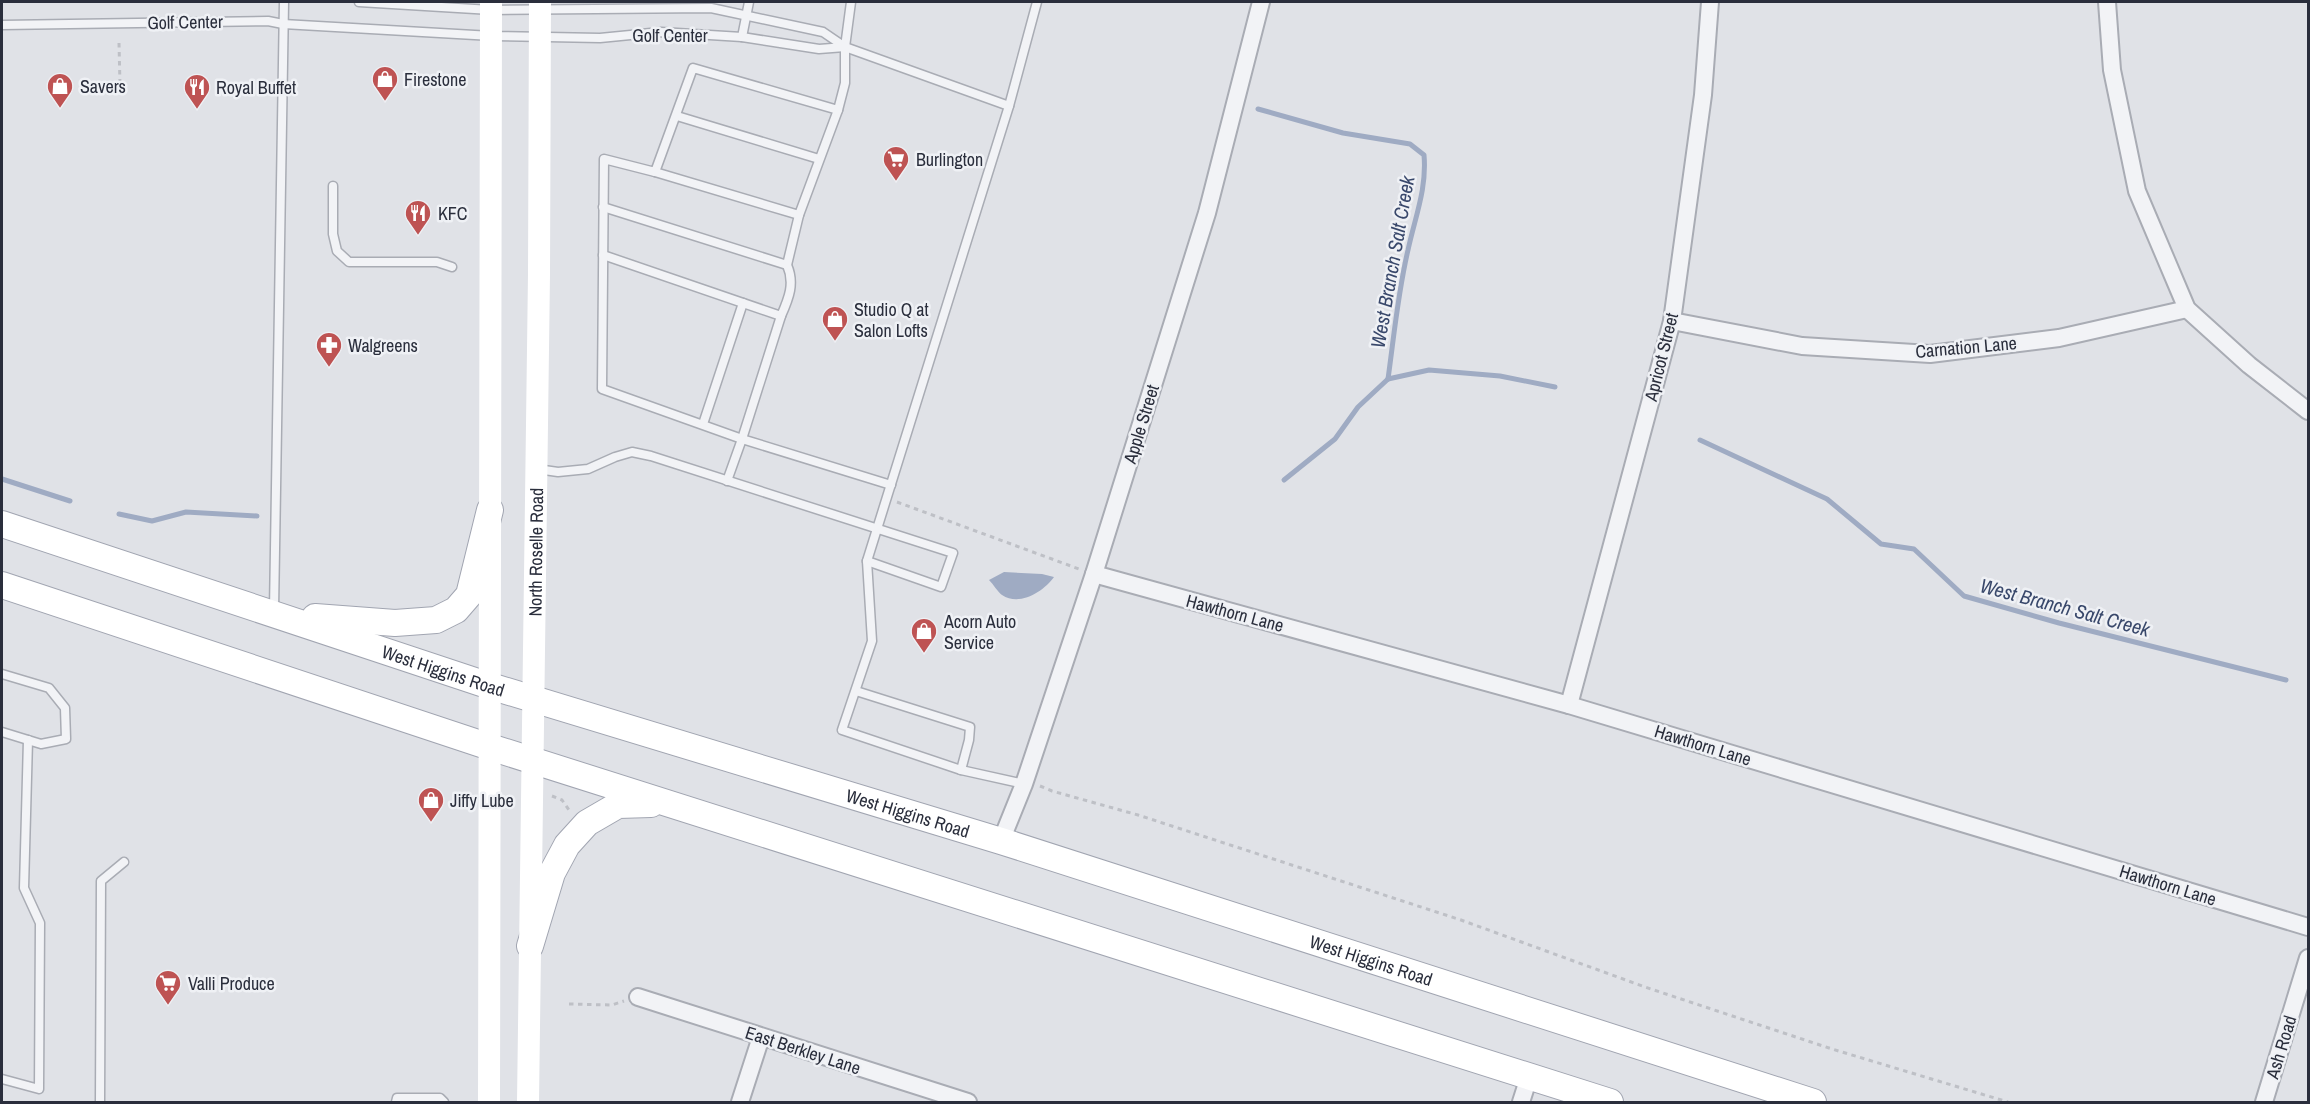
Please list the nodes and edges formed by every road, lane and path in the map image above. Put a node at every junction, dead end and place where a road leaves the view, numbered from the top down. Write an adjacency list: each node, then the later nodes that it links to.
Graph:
1 (284, 2): 13 (lane)
2 (358, 2): 10 (lane, Golf Center)
3 (749, 2): 12 (lane)
4 (851, 2): 19 (lane)
5 (1037, 2): 21 (lane)
6 (1261, 2): 47 (street, Apple Street)
7 (1710, 2): 35 (street, Apricot Street)
8 (2107, 2): 33 (street)
9 (540, 5): 10 (lane, Golf Center); 11 (lane, Golf Center); 15 (main road, North Roselle Road)
10 (491, 6): 16 (main road)
11 (723, 6): 12 (lane, Golf Center)
12 (747, 14): 17 (lane); 19 (lane, Golf Center)
13 (283, 24): 14 (lane, Golf Center); 16 (lane, Golf Center); 49 (lane)
14 (2, 25)
15 (539, 35): 16 (lane, Golf Center); 17 (lane, Golf Center); 39 (main road, North Roselle Road)
16 (492, 36): 43 (main road)
17 (742, 37): 19 (lane, Golf Center)
18 (119, 43): 20 (path)
19 (844, 47): 21 (lane); 22 (lane)
20 (120, 85)
21 (1009, 106): 41 (lane)
22 (838, 110): 23 (lane); 24 (lane)
23 (677, 116): 24 (lane); 25 (lane)
24 (819, 159): 28 (lane)
25 (655, 172): 27 (lane); 28 (lane)
26 (333, 186): 31 (lane)
27 (603, 207): 29 (lane); 30 (lane)
28 (799, 215): 30 (lane)
29 (603, 255): 32 (lane); 37 (lane)
30 (787, 265): 34 (lane)
31 (452, 267)
32 (743, 303): 34 (lane); 37 (lane)
33 (2187, 309): 35 (street, Carnation Lane); 36 (street)
34 (781, 316): 38 (lane)
35 (1672, 321): 54 (street, Apricot Street)
36 (2308, 411)
37 (703, 424): 38 (lane)
38 (742, 439): 40 (lane); 41 (lane)
39 (536, 469): 40 (lane); 53 (main road, North Roselle Road)
40 (727, 481): 45 (lane)
41 (891, 485): 42 (lane)
42 (886, 499): 45 (lane); 47 (path)
43 (490, 510): 49 (main road); 51 (main road)
44 (2, 524): 49 (main road, West Higgins Road)
45 (877, 528): 46 (lane); 46 (lane)
46 (867, 561): 52 (lane)
47 (1094, 574): 54 (street, Hawthorn Lane); 60 (street, Apple Street)
48 (2, 585): 57 (main road)
49 (274, 614): 51 (main road, West Higgins Road)
50 (2, 674): 56 (lane)
51 (490, 686): 53 (main road, West Higgins Road); 57 (main road)
52 (856, 691): 59 (lane); 59 (lane)
53 (532, 698): 58 (main road, North Roselle Road); 64 (main road, West Higgins Road)
54 (1569, 705): 66 (street, Hawthorn Lane)
55 (2, 732): 56 (lane)
56 (28, 740): 73 (lane)
57 (490, 747): 58 (main road); 77 (main road)
58 (532, 759): 62 (main road); 67 (main road, North Roselle Road)
59 (961, 770): 60 (lane)
60 (1024, 784): 64 (street, Apple Street); 84 (path)
61 (552, 796): 63 (path)
62 (673, 804): 67 (main road); 72 (main road)
63 (569, 810)
64 (1001, 841): 83 (main road, West Higgins Road)
65 (124, 862): 74 (lane)
66 (2308, 927)
67 (530, 946): 78 (main road, North Roselle Road)
68 (2308, 958): 85 (street, Ash Road)
69 (638, 997): 70 (path); 71 (street, East Berkley Lane)
70 (569, 1004)
71 (761, 1037): 79 (street); 80 (street, East Berkley Lane)
72 (1529, 1077): 81 (street); 82 (main road)
73 (2, 1079)
74 (100, 1102)
75 (396, 1102): 76 (lane)
76 (444, 1102)
77 (489, 1102)
78 (528, 1102)
79 (740, 1102)
80 (968, 1102)
81 (1521, 1102)
82 (1610, 1102)
83 (1813, 1102)
84 (2008, 1102)
85 (2264, 1102)

